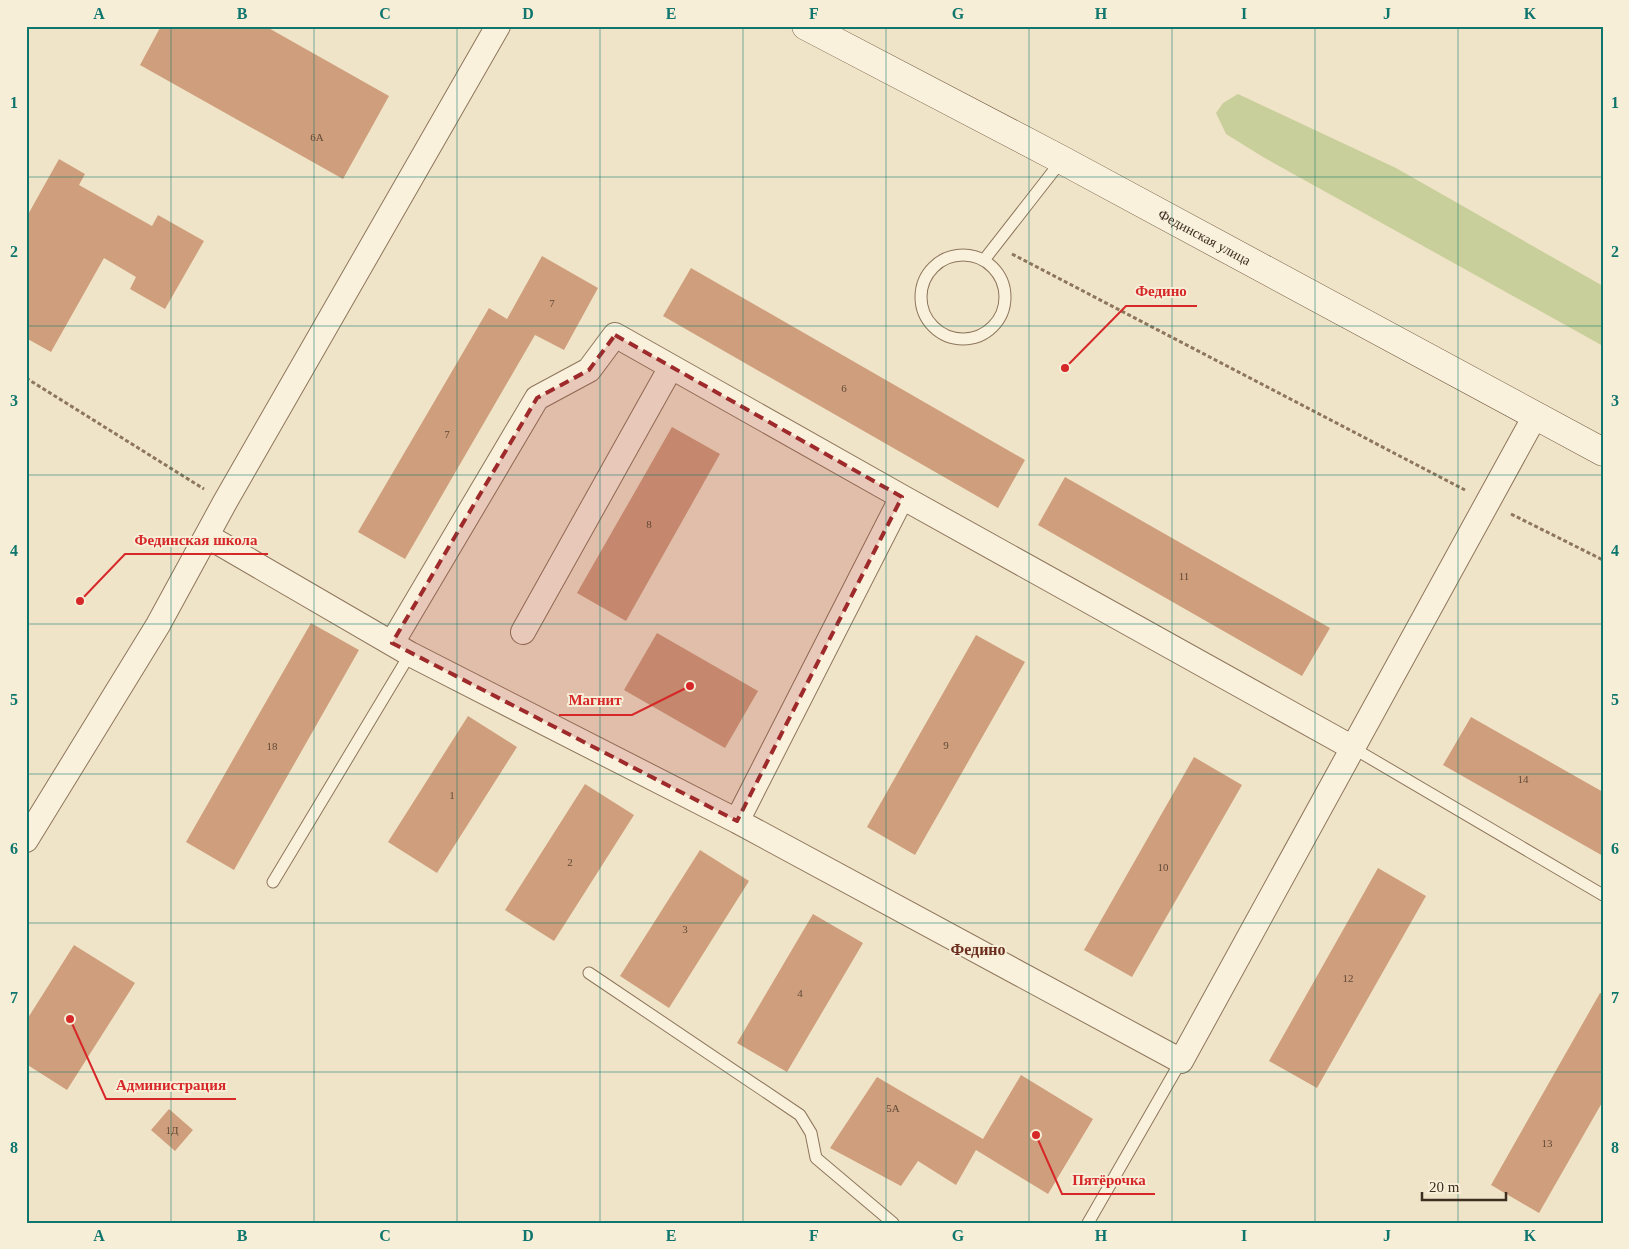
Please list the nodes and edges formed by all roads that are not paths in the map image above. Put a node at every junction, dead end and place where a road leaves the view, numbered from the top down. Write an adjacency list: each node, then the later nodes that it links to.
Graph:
1 (498, 26): 9 (street)
2 (806, 26): 3 (street, Фединская улица)
3 (1062, 160): 4 (lane); 6 (street, Фединская улица)
4 (984, 260): 4 (lane)
5 (672, 367): 8 (street); 10 (street); 11 (street)
6 (1535, 416): 7 (street, Фединская улица); 12 (street)
7 (1603, 452)
8 (902, 497): 12 (street); 13 (street)
9 (207, 536): 11 (street); 14 (street)
10 (523, 632)
11 (401, 649): 13 (street); 15 (lane)
12 (1353, 748): 16 (lane); 18 (street)
13 (736, 822): 18 (street)
14 (26, 840)
15 (273, 882)
16 (1603, 895)
17 (589, 973): 19 (lane)
18 (1181, 1061): 20 (lane)
19 (893, 1223)
20 (1088, 1223)

